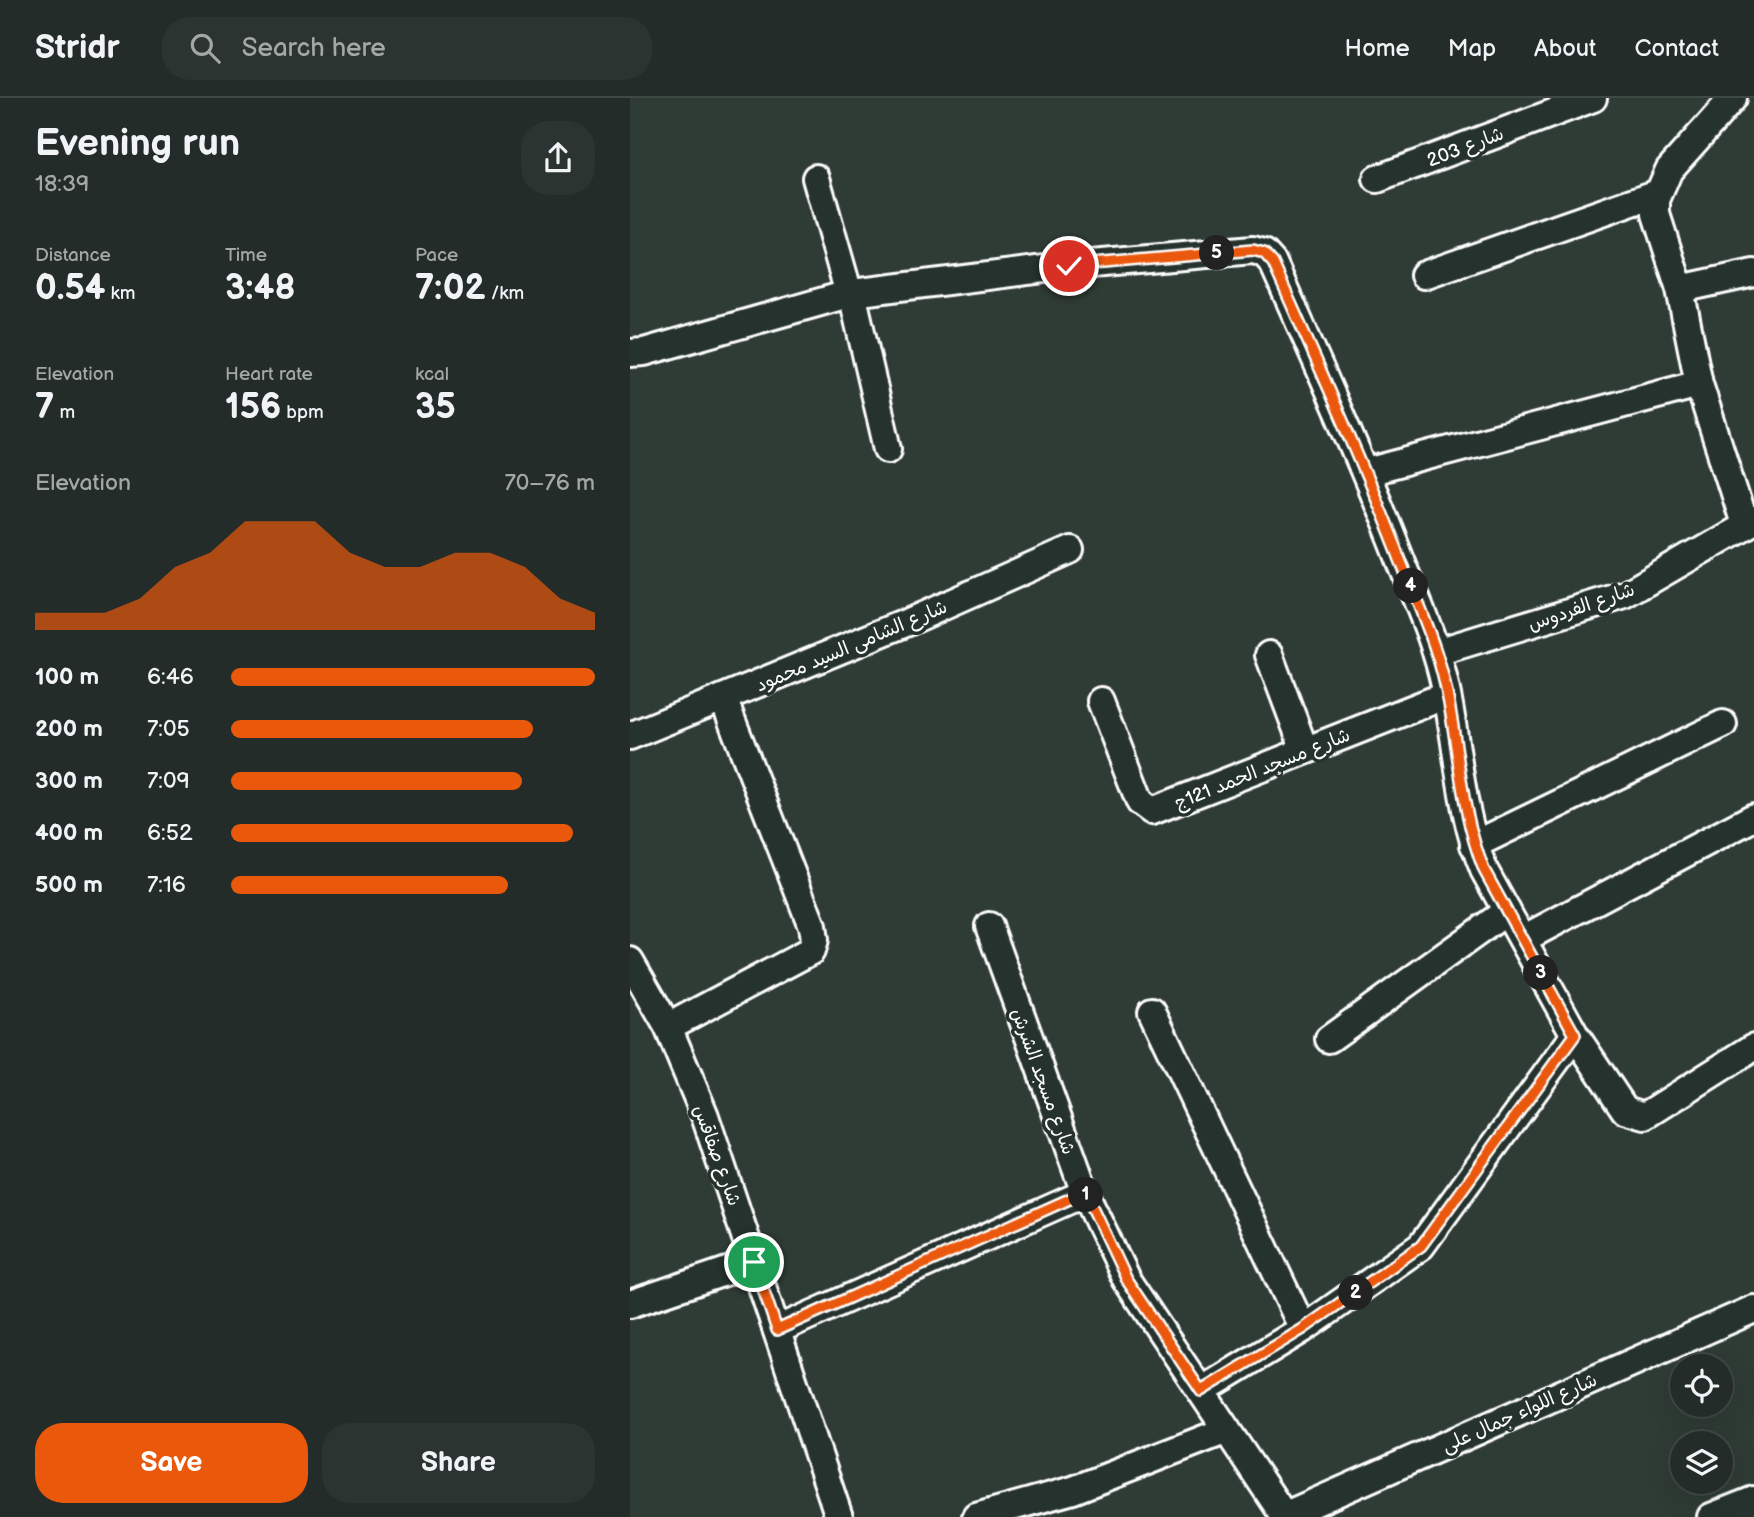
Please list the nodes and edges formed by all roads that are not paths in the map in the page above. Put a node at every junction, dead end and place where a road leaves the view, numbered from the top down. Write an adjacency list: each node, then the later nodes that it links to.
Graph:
1 (1593, 98): 4 (street, شارع 203)
2 (1733, 98): 5 (street)
3 (816, 178): 9 (street)
4 (1377, 179)
5 (1658, 193): 7 (street); 8 (street)
6 (1754, 273): 8 (street)
7 (1424, 275)
8 (1680, 289): 11 (street)
9 (850, 293): 10 (street); 12 (street); 13 (street)
10 (630, 353)
11 (1699, 384): 13 (street); 14 (street)
12 (888, 449)
13 (1367, 472): 16 (street)
14 (1749, 522): 16 (street, شارع الفردوس)
15 (1070, 550): 19 (street, شارع الشامى السيد محمود)
16 (1437, 652): 18 (street)
17 (1269, 656): 23 (street)
18 (1447, 695): 23 (street, شارع مسجد الحمد 121ج); 25 (street)
19 (723, 698): 22 (street, شارع الشامى السيد محمود); 31 (street)
20 (1101, 701): 23 (street, شارع مسجد الحمد 121ج)
21 (1723, 724): 25 (street)
22 (630, 736)
23 (1304, 751)
24 (1754, 817): 28 (street)
25 (1474, 845): 26 (street)
26 (1507, 911): 28 (street); 33 (street)
27 (989, 926): 35 (street, شارع مسجد الشرش)
28 (1523, 939): 32 (street)
29 (630, 961): 31 (street, شارع صفاقس)
30 (1152, 1011): 39 (street)
31 (668, 1027): 36 (street, شارع صفاقس)
32 (1575, 1035): 34 (street); 39 (street)
33 (1329, 1039)
34 (1754, 1047)
35 (1085, 1192): 40 (street); 41 (street, شارع مسجد الشرش)
36 (754, 1262): 37 (street); 40 (street, شارع صفاقس)
37 (630, 1304)
38 (1754, 1309): 44 (street, شارع اللواء جمال على)
39 (1303, 1329): 41 (street)
40 (777, 1330): 45 (street, شارع صفاقس)
41 (1201, 1391): 42 (street, شارع مسجد الشرش)
42 (1227, 1430): 44 (street, شارع مسجد الشرش); 46 (street)
43 (1754, 1500): 47 (street)
44 (1284, 1516)
45 (839, 1517)
46 (976, 1517)
47 (1711, 1517)

